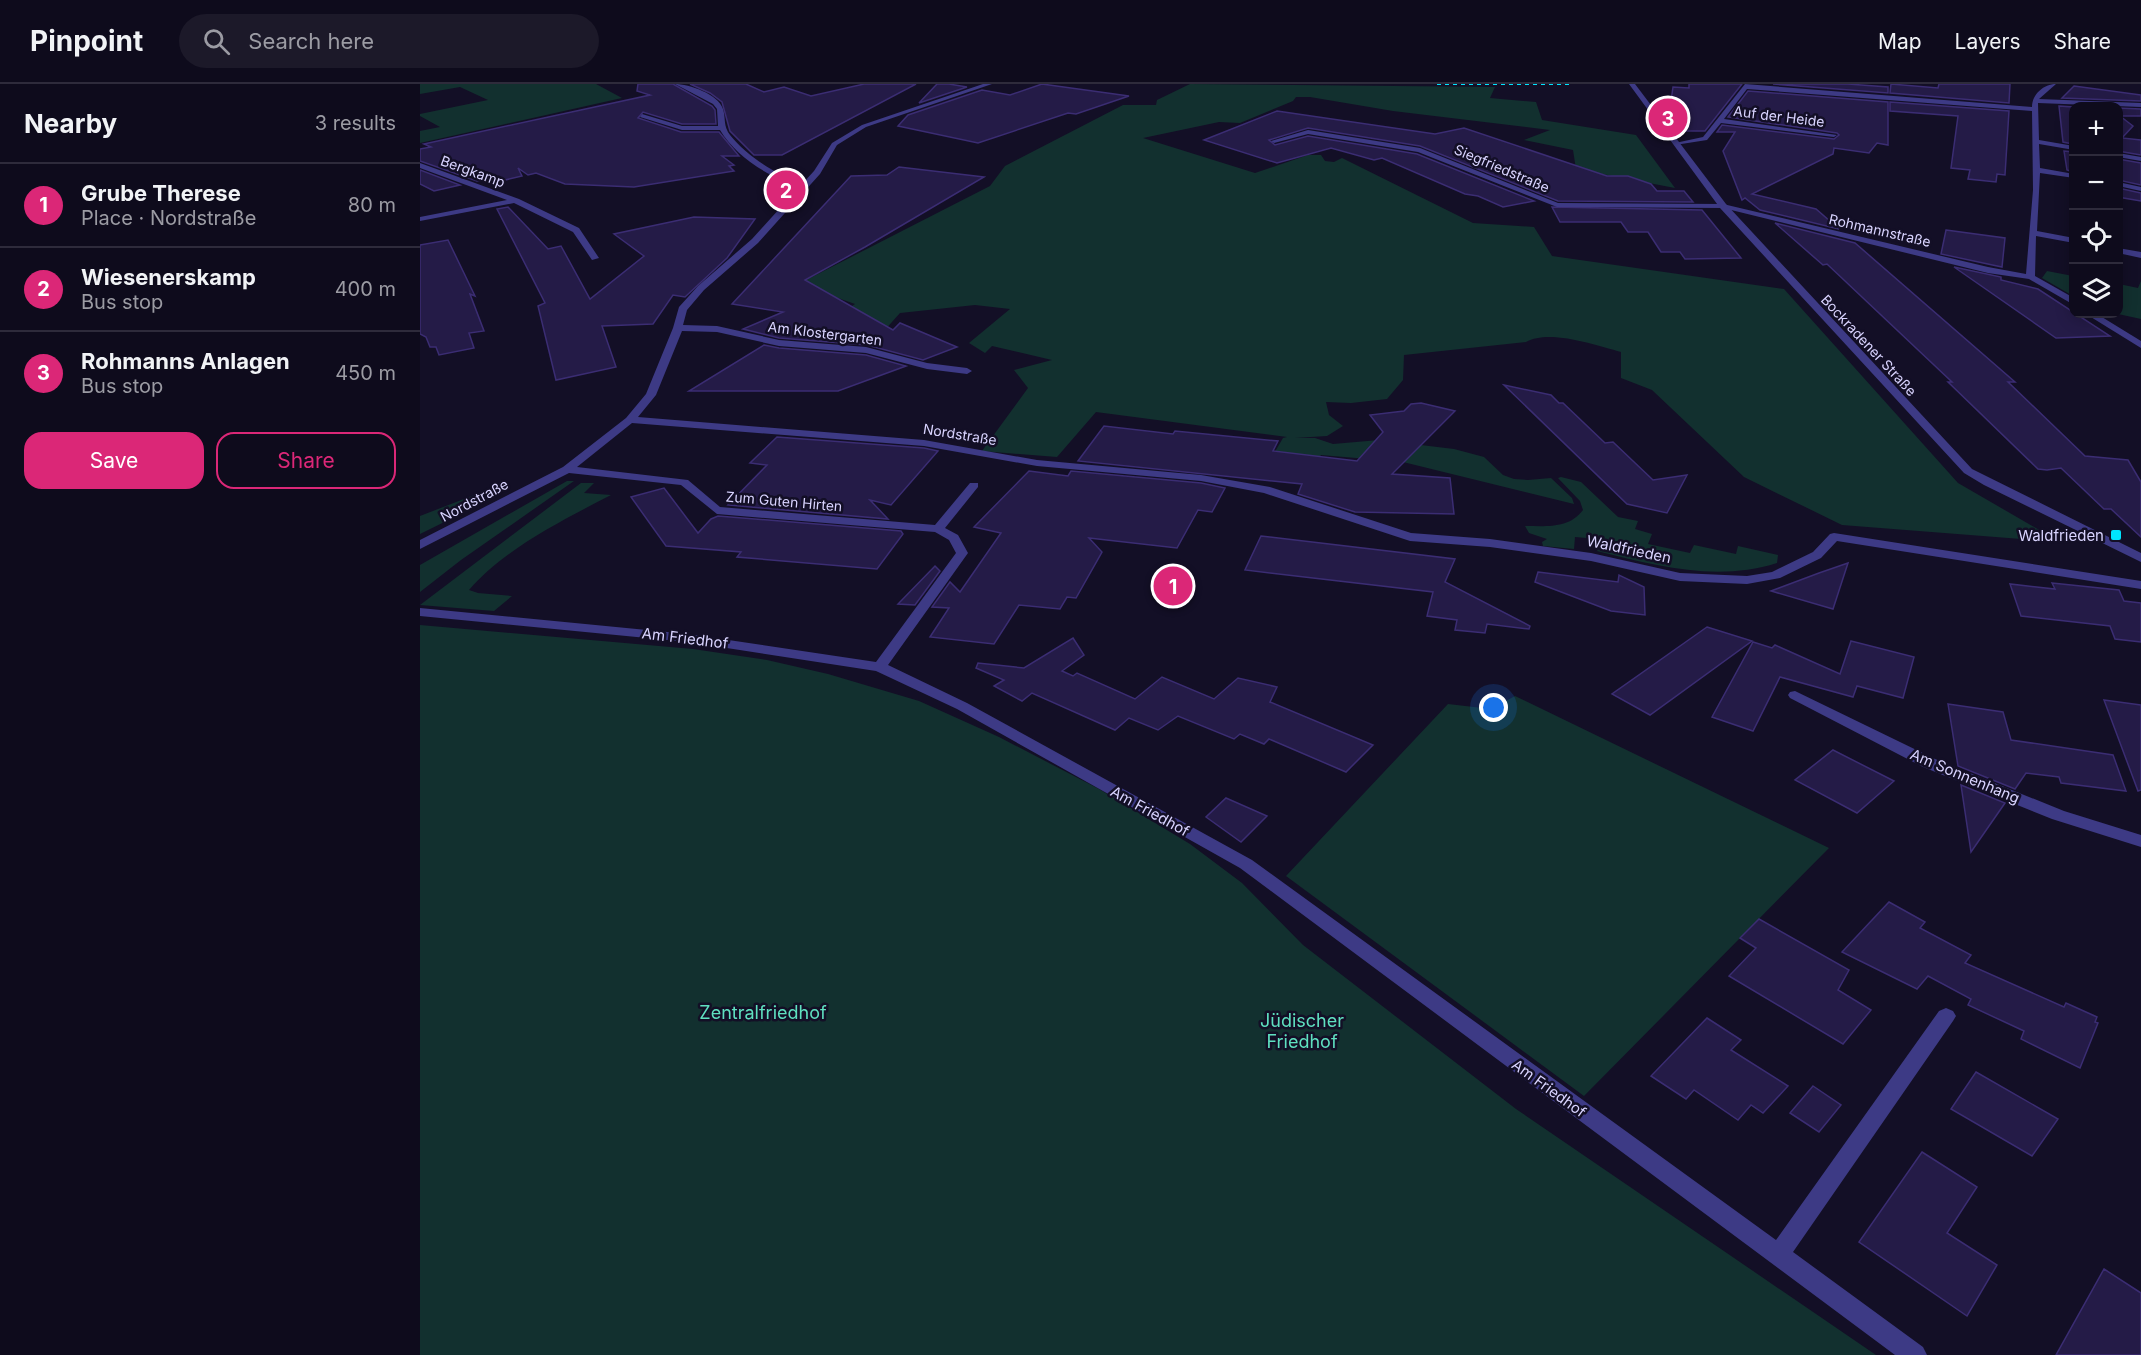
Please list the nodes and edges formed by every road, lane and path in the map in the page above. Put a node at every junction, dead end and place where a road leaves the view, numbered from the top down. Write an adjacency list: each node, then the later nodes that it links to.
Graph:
1 (678, 84): 10 (street)
2 (989, 84): 22 (street, Nordstraße)
3 (1632, 84): 14 (street, Bockradener Straße)
4 (2053, 84): 6 (street)
5 (1747, 86): 6 (street); 9 (street)
6 (2035, 105): 7 (street); 13 (street)
7 (2141, 105)
8 (642, 116): 10 (street)
9 (1720, 121): 11 (street, Auf der Heide); 14 (street)
10 (723, 128): 22 (street)
11 (1834, 135)
12 (1274, 141): 25 (street, Siegfriedstraße)
13 (2037, 142): 15 (street); 19 (street)
14 (1677, 144): 25 (street, Bockradener Straße)
15 (2069, 147)
16 (2123, 156): 17 (street)
17 (2141, 159)
18 (420, 165): 24 (street, Bergkamp)
19 (2038, 170): 20 (street); 27 (street)
20 (2069, 175)
21 (2123, 185): 23 (street)
22 (804, 186): 35 (street, Nordstraße)
23 (2141, 189)
24 (516, 201): 26 (street, Bergkamp); 31 (street, Bergkamp)
25 (1723, 206): 32 (street, Rohmannstraße); 44 (street, Bockradener Straße)
26 (420, 219)
27 (2035, 233): 28 (street); 32 (street)
28 (2069, 240)
29 (2123, 251): 30 (street)
30 (2141, 255)
31 (595, 258)
32 (2031, 277): 33 (street, Rohmannstraße)
33 (2069, 300)
34 (2097, 318): 36 (street)
35 (678, 328): 37 (street, Am Klostergarten); 38 (street, Nordstraße)
36 (2141, 345)
37 (967, 371)
38 (630, 420): 39 (street, Nordstraße); 41 (street, Nordstraße)
39 (567, 469): 42 (street, Zum Guten Hirten); 43 (street, Nordstraße)
40 (974, 486): 42 (street)
41 (1282, 495): 45 (street, Waldfrieden)
42 (938, 529): 47 (street)
43 (420, 545)
44 (2141, 558)
45 (2141, 585)
46 (420, 612): 47 (street, Am Friedhof)
47 (880, 666): 51 (street, Am Friedhof)
48 (1795, 695): 49 (street, Am Sonnenhang)
49 (2141, 841)
50 (1946, 1016): 51 (street)
51 (1778, 1255): 52 (street, Am Friedhof)
52 (1914, 1355)

